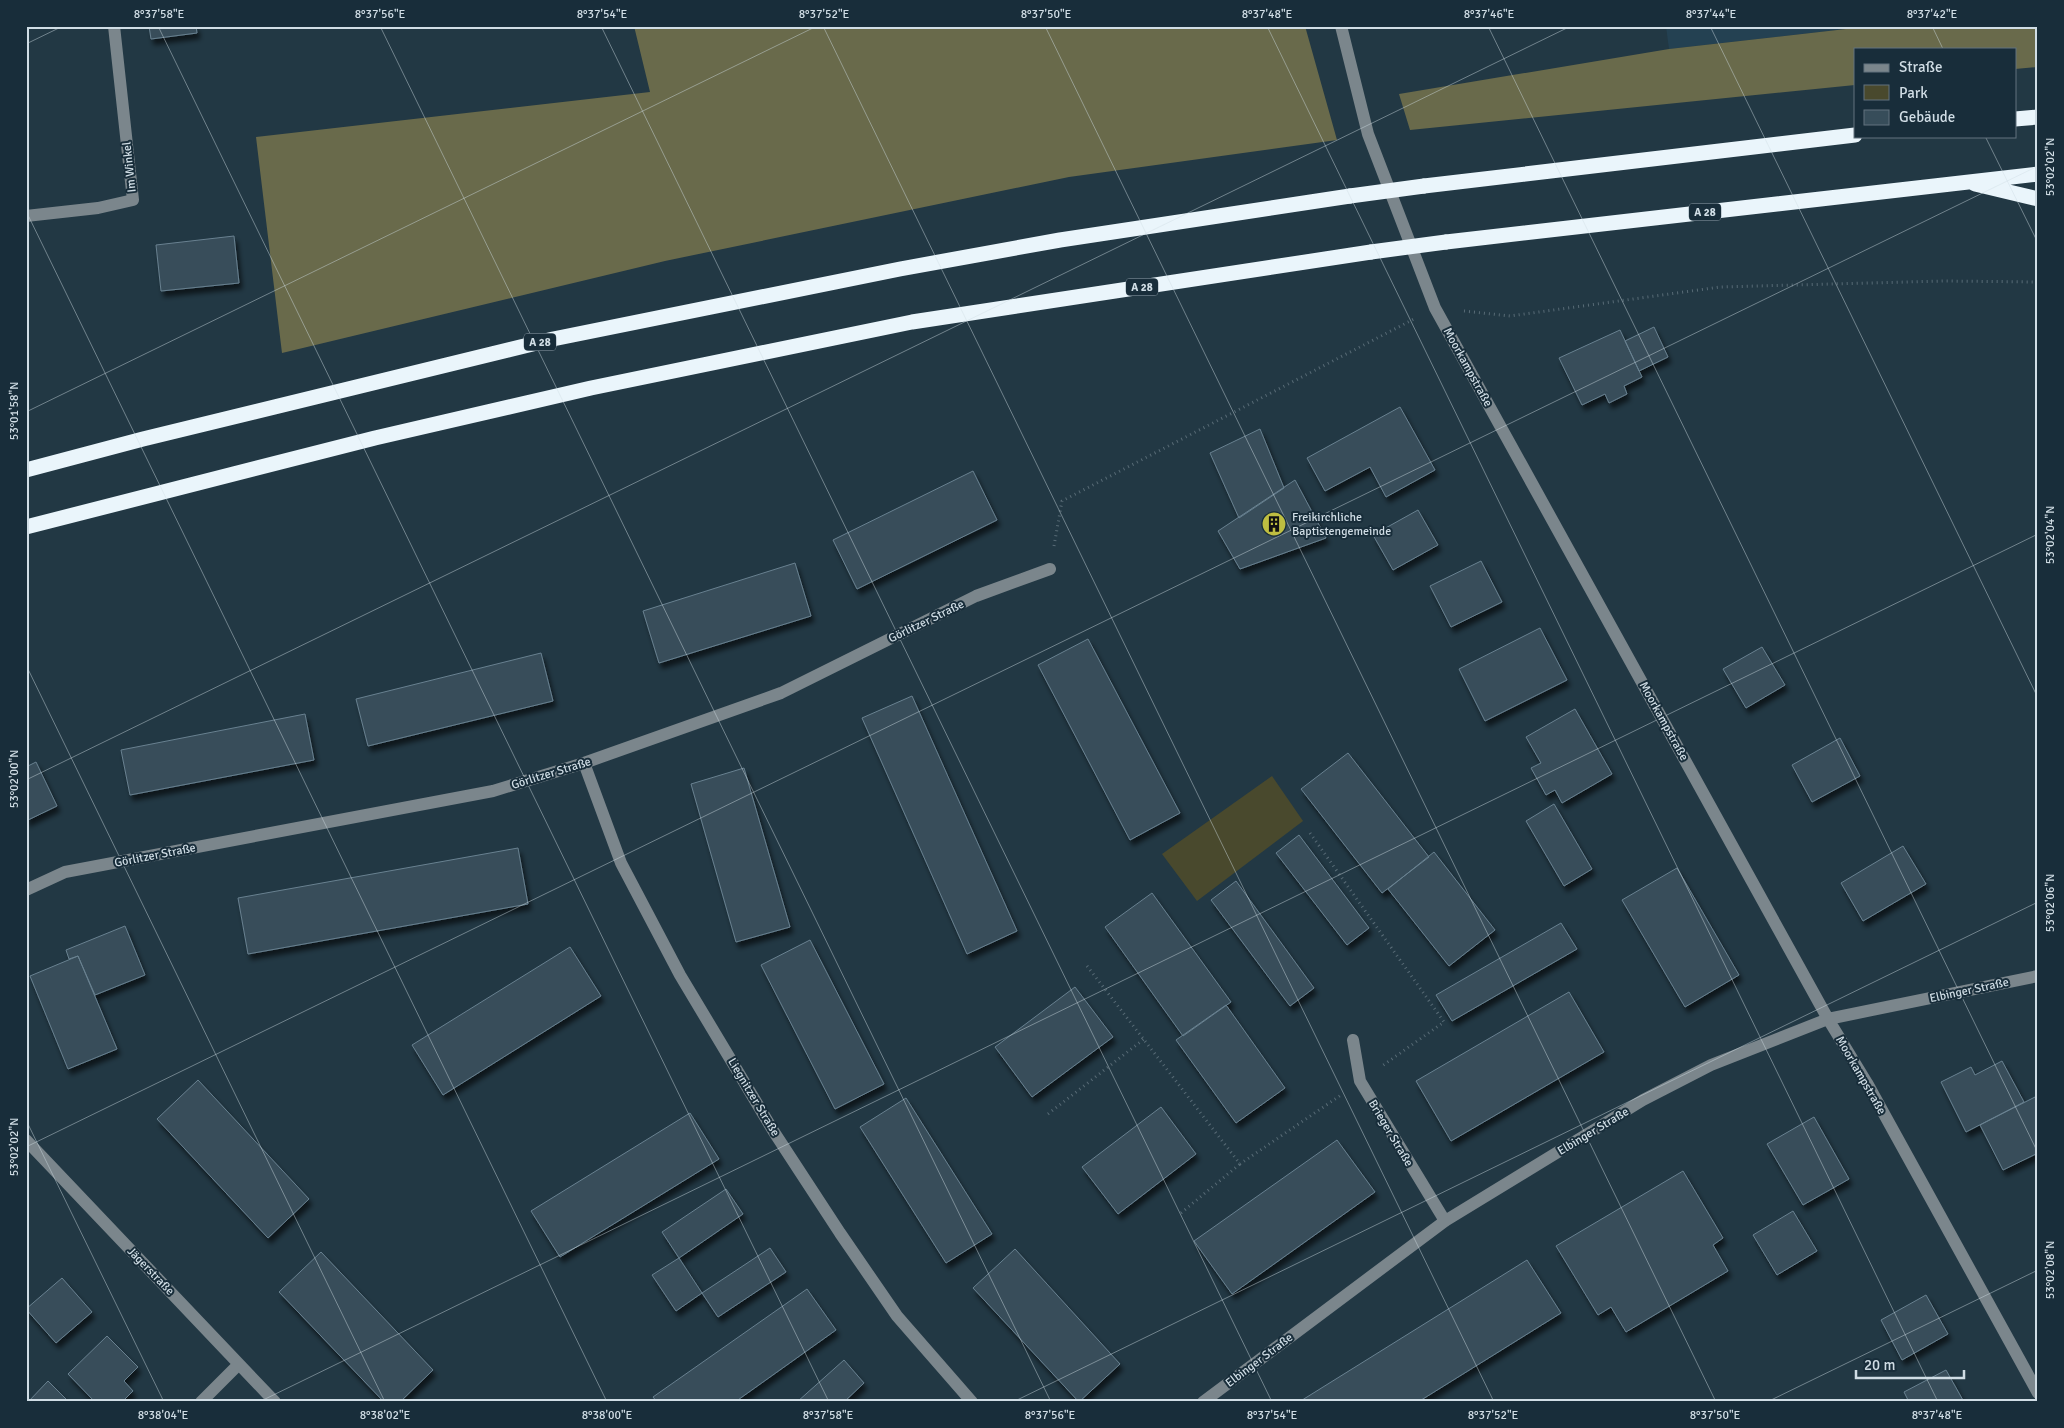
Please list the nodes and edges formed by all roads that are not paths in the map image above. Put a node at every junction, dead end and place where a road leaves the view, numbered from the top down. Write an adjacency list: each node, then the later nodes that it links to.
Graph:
1 (114, 26): 9 (street, Im Winkel)
2 (1341, 26): 16 (street, Moorkampstraße)
3 (2038, 117): 4 (highway)
4 (2016, 119)
5 (1854, 135): 10 (highway, A 28, bridge)
6 (2038, 174): 7 (highway, A 28)
7 (1963, 182): 8 (highway); 11 (highway, A 28, bridge)
8 (2038, 199)
9 (26, 216)
10 (26, 470)
11 (26, 528)
12 (1050, 569): 13 (street, Görlitzer Straße)
13 (584, 763): 14 (street, Görlitzer Straße); 24 (street, Liegnitzer Straße)
14 (26, 890)
15 (2038, 976): 16 (street, Elbinger Straße)
16 (1828, 1019): 19 (street, Elbinger Straße); 21 (street, Moorkampstraße)
17 (1352, 1040): 19 (street, Brieger Straße)
18 (26, 1140): 20 (street, Jägerstraße)
19 (1445, 1221): 25 (street, Elbinger Straße)
20 (239, 1364): 22 (street); 23 (street, Jägerstraße)
21 (2038, 1393)
22 (201, 1402)
23 (275, 1402)
24 (972, 1402)
25 (1203, 1402)

